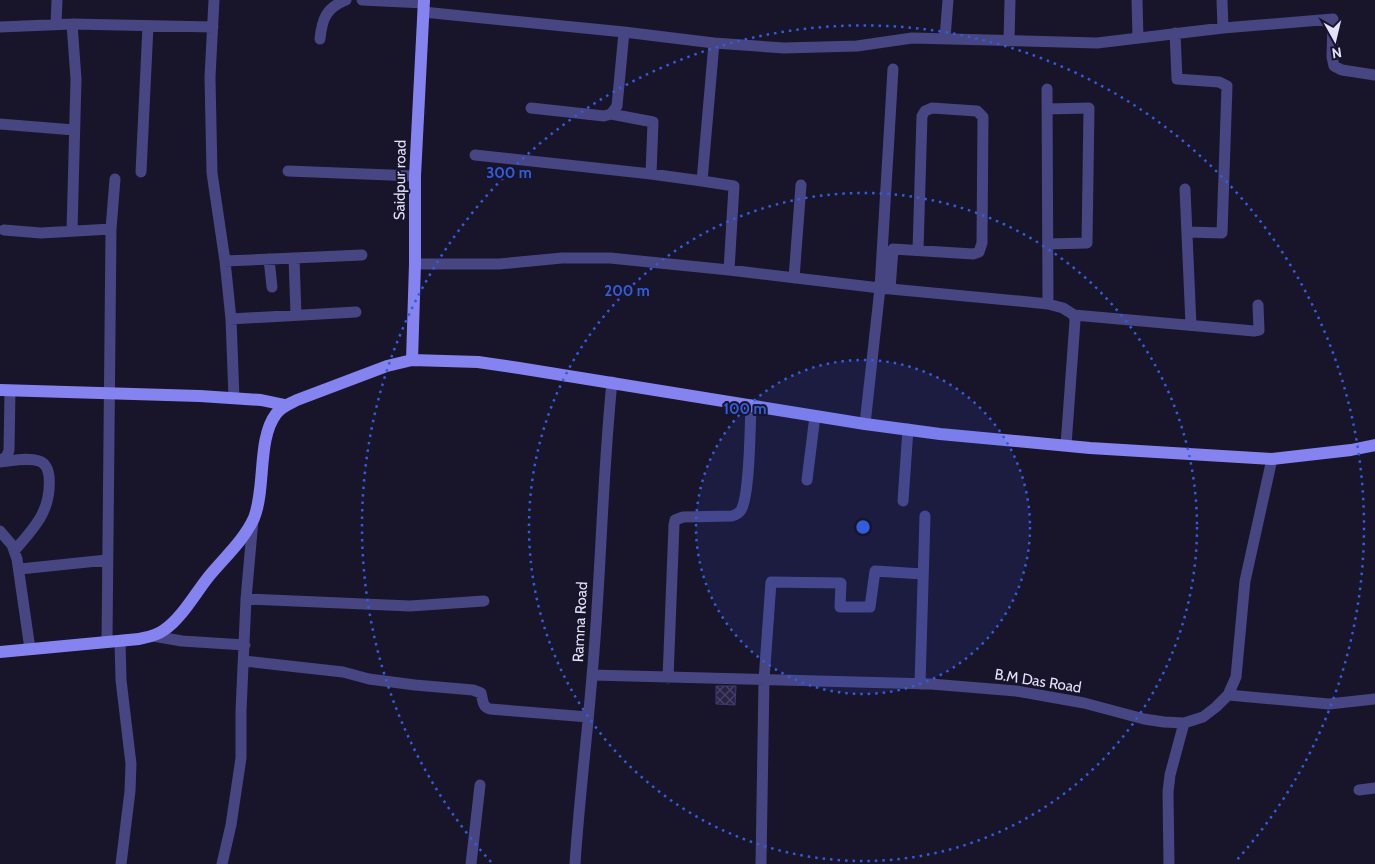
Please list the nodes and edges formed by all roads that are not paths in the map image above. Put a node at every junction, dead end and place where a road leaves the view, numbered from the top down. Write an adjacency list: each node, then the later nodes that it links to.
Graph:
1 (57, 0): 11 (street)
2 (214, 0): 14 (street)
3 (346, 0): 20 (street)
4 (362, 0): 9 (street)
5 (948, 0): 18 (street)
6 (1010, 0): 21 (street)
7 (1137, 0): 19 (street)
8 (1222, 0): 15 (street)
9 (424, 5): 16 (street); 35 (main road, Saidpur road)
10 (72, 24): 11 (street); 12 (street); 30 (street)
11 (56, 25): 13 (street)
12 (148, 26): 14 (street); 33 (street)
13 (0, 27)
14 (213, 27): 49 (street)
15 (1223, 28): 17 (street); 24 (street)
16 (624, 32): 22 (street); 28 (street)
17 (1175, 33): 19 (street); 43 (street)
18 (945, 38): 21 (street); 22 (street)
19 (1138, 38): 21 (street)
20 (320, 39)
21 (1009, 41)
22 (714, 43): 37 (street)
23 (893, 69): 54 (street)
24 (1375, 75)
25 (1047, 90): 27 (street)
26 (531, 108): 28 (street)
27 (1047, 109): 44 (street); 44 (street)
28 (611, 114): 34 (street)
29 (0, 124): 30 (street)
30 (74, 130): 42 (street)
31 (475, 155): 34 (street)
32 (288, 171): 35 (street)
33 (141, 172)
34 (651, 174): 37 (street)
35 (415, 176): 50 (main road, Saidpur road)
36 (114, 179): 40 (street)
37 (702, 181): 51 (street)
38 (801, 186): 52 (street)
39 (1185, 189): 43 (street)
40 (111, 229): 42 (street); 65 (street)
41 (4, 230): 42 (street)
42 (72, 231)
43 (1187, 232): 61 (street)
44 (1048, 244): 55 (street)
45 (918, 250): 45 (street); 54 (street)
46 (362, 255): 47 (street)
47 (294, 258): 48 (street); 58 (street)
48 (269, 259): 49 (street); 53 (street)
49 (225, 261): 60 (street)
50 (415, 264): 51 (street); 62 (main road, Saidpur road)
51 (729, 270): 52 (street)
52 (794, 278): 54 (street)
53 (272, 287)
54 (885, 289): 55 (street); 70 (street)
55 (1048, 304): 59 (street)
56 (1258, 305): 61 (street)
57 (356, 312): 58 (street)
58 (296, 315): 60 (street)
59 (1074, 315): 61 (street); 72 (street)
60 (231, 319): 66 (street)
61 (1192, 325)
62 (412, 360): 63 (main road); 68 (main road)
63 (612, 382): 67 (main road); 94 (street, Ramna Road)
64 (5, 390): 65 (main road); 75 (street)
65 (109, 394): 66 (main road); 82 (street)
66 (234, 398): 68 (main road)
67 (751, 405): 69 (main road); 95 (street)
68 (285, 406): 79 (main road)
69 (815, 416): 70 (main road); 76 (street)
70 (865, 424): 71 (main road)
71 (908, 429): 72 (main road); 77 (street)
72 (1066, 445): 74 (main road)
73 (1375, 445): 74 (main road)
74 (1272, 459): 98 (street, B.M Das Road)
75 (0, 462): 81 (street)
76 (807, 480)
77 (903, 501)
78 (925, 516): 84 (street)
79 (254, 518): 85 (street); 87 (main road)
80 (0, 531): 81 (street)
81 (14, 551): 83 (street)
82 (107, 560): 83 (street); 89 (street)
83 (20, 569): 91 (street)
84 (923, 574): 96 (street); 97 (street)
85 (246, 599): 86 (street); 90 (street)
86 (484, 601)
87 (153, 636): 88 (main road); 90 (street)
88 (120, 641): 89 (main road); 105 (street)
89 (107, 642): 91 (main road)
90 (245, 645): 93 (street)
91 (30, 649): 92 (main road)
92 (0, 652)
93 (244, 661): 100 (street); 106 (street)
94 (592, 675): 95 (street, B.M Das Road); 100 (street, Ramna Road)
95 (668, 678): 96 (street, B.M Das Road)
96 (764, 680): 97 (street, B.M Das Road); 109 (street)
97 (920, 684): 101 (street, B.M Das Road)
98 (1228, 695): 99 (street); 101 (street, B.M Das Road)
99 (1375, 699)
100 (588, 717): 108 (street, Ramna Road)
101 (1184, 722): 110 (street)
102 (480, 785): 107 (street)
103 (1375, 788): 104 (street)
104 (1359, 790)
105 (121, 864)
106 (222, 864)
107 (471, 864)
108 (575, 864)
109 (761, 864)
110 (1169, 864)

